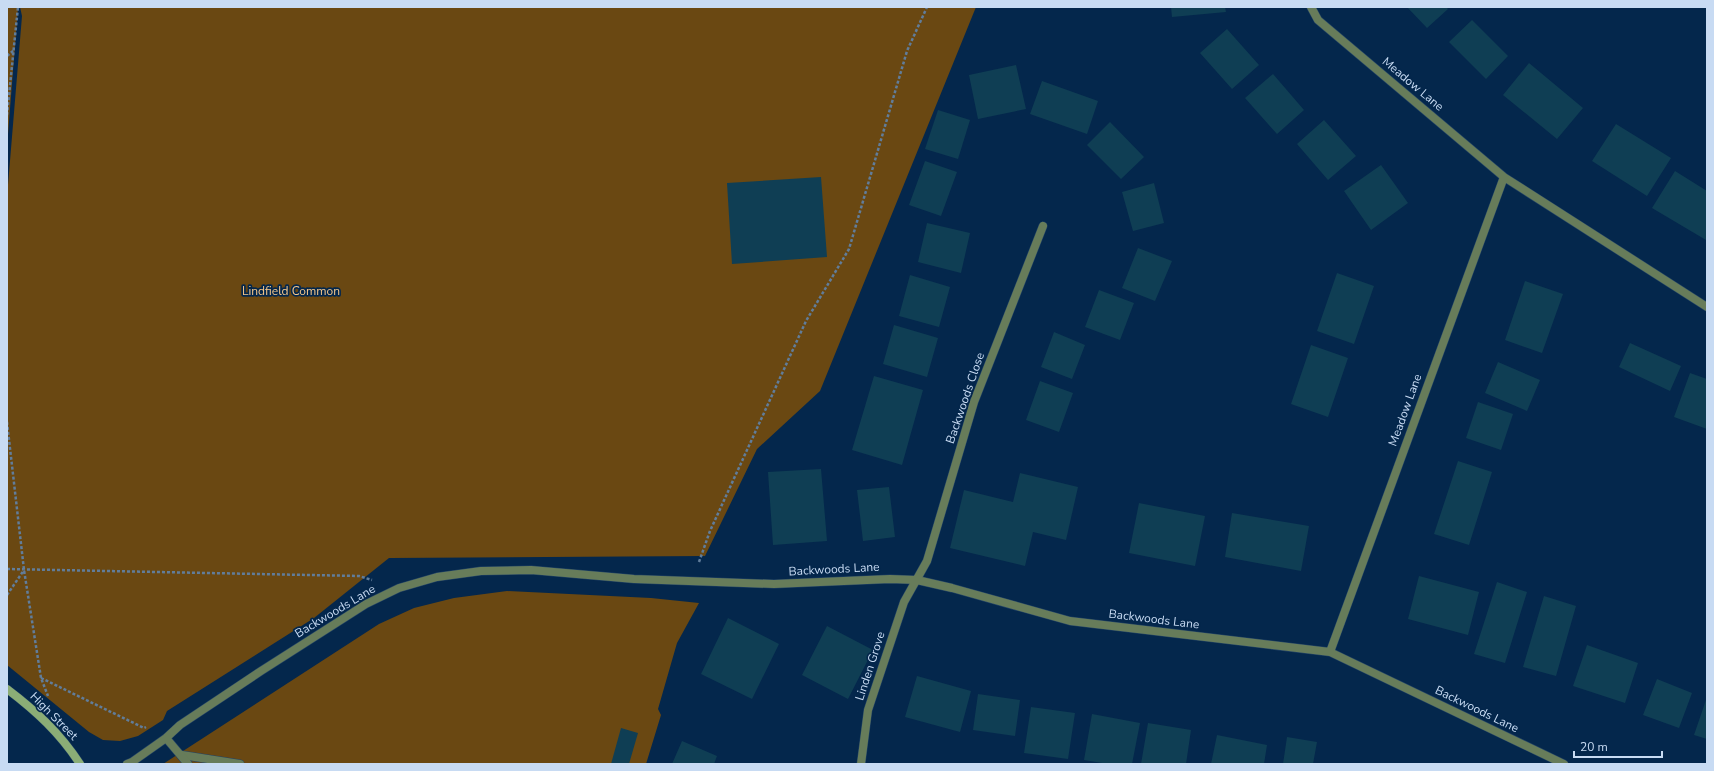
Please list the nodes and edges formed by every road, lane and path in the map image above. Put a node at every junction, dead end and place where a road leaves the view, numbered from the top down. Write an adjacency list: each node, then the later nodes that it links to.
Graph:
1 (18, 7): 4 (path)
2 (927, 7): 14 (path)
3 (1311, 7): 7 (street, Meadow Lane)
4 (13, 51): 5 (path); 6 (path)
5 (7, 56)
6 (7, 115)
7 (1504, 177): 9 (street, Meadow Lane); 17 (street, Meadow Lane)
8 (1043, 226): 13 (street, Backwoods Close)
9 (1707, 307)
10 (7, 422): 12 (path)
11 (7, 569): 12 (path)
12 (24, 570): 15 (path); 16 (path); 18 (path)
13 (917, 580): 14 (street, Backwoods Lane); 17 (street, Backwoods Lane); 28 (street, Linden Grove)
14 (693, 581): 15 (street, Backwoods Lane)
15 (399, 588): 22 (street, Backwoods Lane)
16 (7, 595)
17 (1330, 652): 29 (street, Backwoods Lane)
18 (41, 678): 20 (path); 21 (path)
19 (7, 689): 24 (main road, High Street)
20 (49, 699)
21 (150, 724)
22 (166, 738): 23 (street); 25 (street, Backwoods Lane)
23 (182, 755): 26 (street); 27 (street)
24 (80, 764)
25 (127, 764)
26 (188, 764)
27 (240, 764)
28 (861, 764)
29 (1564, 764)

